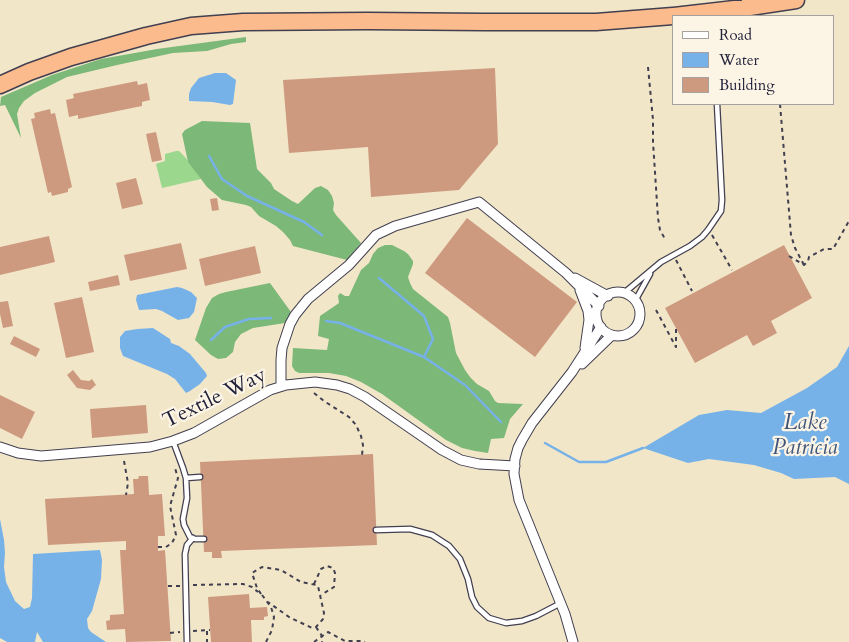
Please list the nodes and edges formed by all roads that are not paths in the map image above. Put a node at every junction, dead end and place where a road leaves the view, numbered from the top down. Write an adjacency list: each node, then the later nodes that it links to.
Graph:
1 (796, 0): 2 (highway)
2 (682, 15)
3 (672, 16): 4 (highway)
4 (0, 85)
5 (716, 105): 6 (lane)
6 (652, 270): 9 (lane); 11 (lane)
7 (566, 273): 8 (street); 10 (street); 17 (street)
8 (578, 285): 12 (street); 15 (street)
9 (624, 293): 10 (street); 11 (street)
10 (608, 296): 12 (street)
11 (635, 300): 14 (street)
12 (598, 306): 13 (street)
13 (601, 326): 14 (street); 15 (street)
14 (612, 335): 16 (street)
15 (584, 354): 16 (street)
16 (572, 372): 20 (street)
17 (281, 386): 18 (street, Textile Way); 20 (street, Textile Way)
18 (173, 441): 19 (street, Textile Way); 22 (lane)
19 (0, 447)
20 (515, 466): 26 (street)
21 (200, 477): 22 (lane)
22 (186, 478): 24 (lane)
23 (376, 530): 26 (lane)
24 (193, 538): 25 (lane); 27 (lane)
25 (204, 539)
26 (560, 603): 28 (street)
27 (187, 642)
28 (573, 642)

